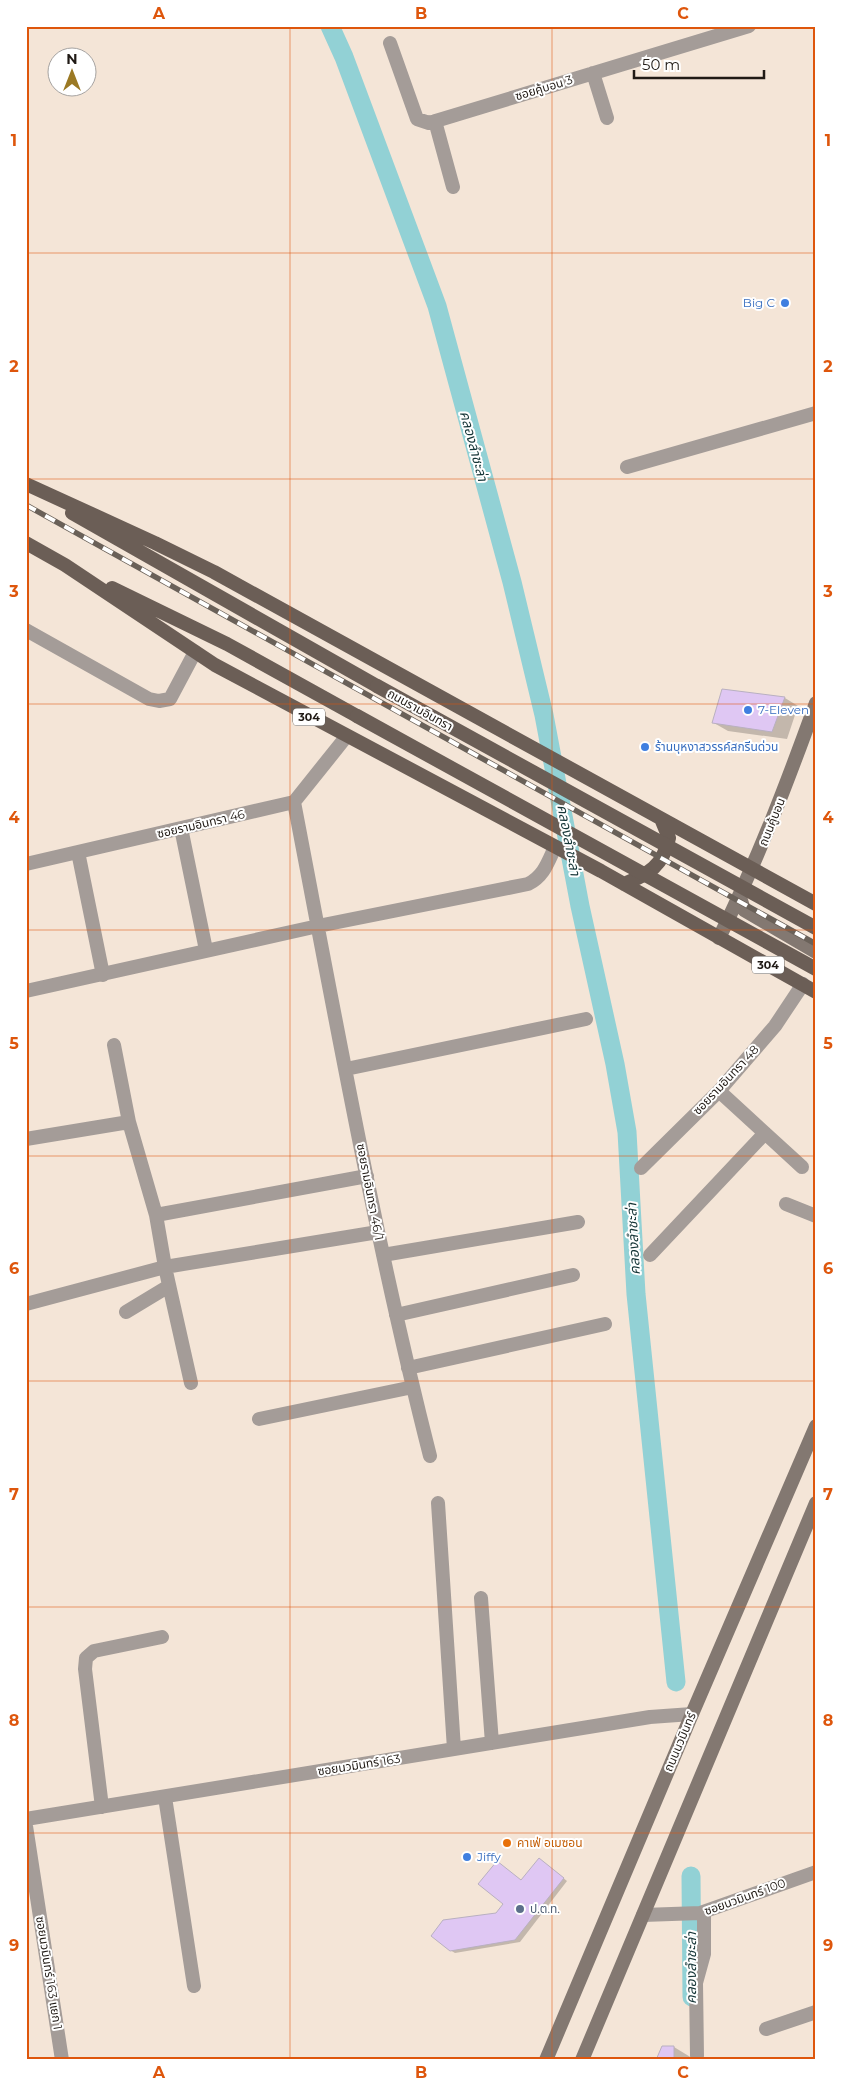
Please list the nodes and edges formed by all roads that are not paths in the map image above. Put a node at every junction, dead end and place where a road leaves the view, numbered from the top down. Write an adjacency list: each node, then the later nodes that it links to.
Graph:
1 (749, 26): 3 (street, ซอยคู้บอน 3)
2 (390, 43): 5 (street)
3 (593, 74): 4 (street); 5 (street, ซอยคู้บอน 3)
4 (607, 118)
5 (435, 121): 6 (street)
6 (454, 187)
7 (816, 413): 8 (street)
8 (627, 467)
9 (26, 485): 17 (main road, ถนนรามอินทรา); 27 (main road, ถนนรามอินทรา, bridge)
10 (27, 544): 11 (main road, 304)
11 (65, 565): 13 (main road, 304); 31 (main road, 304, bridge)
12 (26, 630): 13 (street)
13 (195, 652): 15 (main road, 304)
14 (815, 709): 22 (main road, ถนนคู้บอน)
15 (346, 737): 16 (street); 19 (main road, 304)
16 (294, 802): 18 (street, ซอยรามอินทรา 46); 26 (street, ซอยรามอินทรา 46/1)
17 (662, 820): 22 (main road, ถนนรามอินทรา); 23 (main road)
18 (181, 828): 20 (street, ซอยรามอินทรา 46); 29 (street)
19 (559, 849): 23 (main road, 304); 26 (street)
20 (78, 852): 21 (street, ซอยรามอินทรา 46); 32 (street)
21 (26, 864)
22 (753, 869): 24 (main road, ถนนคู้บอน); 25 (main road, ถนนรามอินทรา)
23 (624, 884): 28 (main road, 304)
24 (740, 897): 28 (main road, ถนนคู้บอน); 30 (main road)
25 (816, 904)
26 (318, 926): 29 (street); 38 (street, ซอยรามอินทรา 46/1)
27 (816, 928)
28 (719, 938): 33 (main road, 304)
29 (206, 950): 32 (street)
30 (816, 952)
31 (816, 968)
32 (104, 975): 34 (street)
33 (803, 984): 35 (main road, 304); 39 (street, ซอยรามอินทรา 48)
34 (26, 991)
35 (816, 992)
36 (586, 1019): 38 (street)
37 (114, 1045): 40 (street)
38 (346, 1069): 45 (street, ซอยรามอินทรา 46/1)
39 (719, 1091): 41 (street); 44 (street, ซอยรามอินทรา 48)
40 (129, 1122): 42 (street); 47 (street)
41 (765, 1133): 43 (street); 52 (street)
42 (26, 1139)
43 (802, 1167)
44 (640, 1168)
45 (367, 1176): 47 (street); 50 (street, ซอยรามอินทรา 46/1)
46 (786, 1204): 48 (street)
47 (156, 1216): 53 (street)
48 (816, 1216)
49 (578, 1222): 51 (street)
50 (378, 1232): 51 (street, ซอยรามอินทรา 46/1); 53 (street)
51 (383, 1255): 58 (street, ซอยรามอินทรา 46/1)
52 (650, 1255)
53 (165, 1267): 55 (street); 56 (street)
54 (573, 1275): 58 (street)
55 (169, 1286): 57 (street); 61 (street)
56 (26, 1304)
57 (126, 1312)
58 (396, 1315): 60 (street, ซอยรามอินทรา 46/1)
59 (605, 1324): 60 (street)
60 (408, 1368): 62 (street, ซอยรามอินทรา 46/1)
61 (191, 1383)
62 (412, 1387): 63 (street); 65 (street, ซอยรามอินทรา 46/1)
63 (258, 1419)
64 (816, 1426): 70 (main road, ถนนนวมินทร์)
65 (430, 1456)
66 (438, 1503): 72 (street)
67 (816, 1503): 79 (main road)
68 (481, 1598): 71 (street)
69 (162, 1637): 74 (street)
70 (692, 1714): 71 (street, ซอยนวมินทร์ 163); 85 (main road, ถนนนวมินทร์)
71 (492, 1743): 72 (street, ซอยนวมินทร์ 163)
72 (454, 1749): 73 (street, ซอยนวมินทร์ 163)
73 (166, 1797): 74 (street, ซอยนวมินทร์ 163); 80 (street)
74 (102, 1807): 75 (street, ซอยนวมินทร์ 163)
75 (26, 1819)
76 (26, 1826): 84 (street, ซอยนวมินทร์ 163 แยก 1)
77 (816, 1872): 78 (street, ซอยนวมินทร์ 100)
78 (702, 1913): 79 (street, ซอยนวมินทร์ 100); 83 (street)
79 (643, 1915): 86 (main road)
80 (194, 1986)
81 (816, 2012): 82 (street)
82 (766, 2029)
83 (697, 2056)
84 (62, 2060)
85 (546, 2060)
86 (582, 2060)

